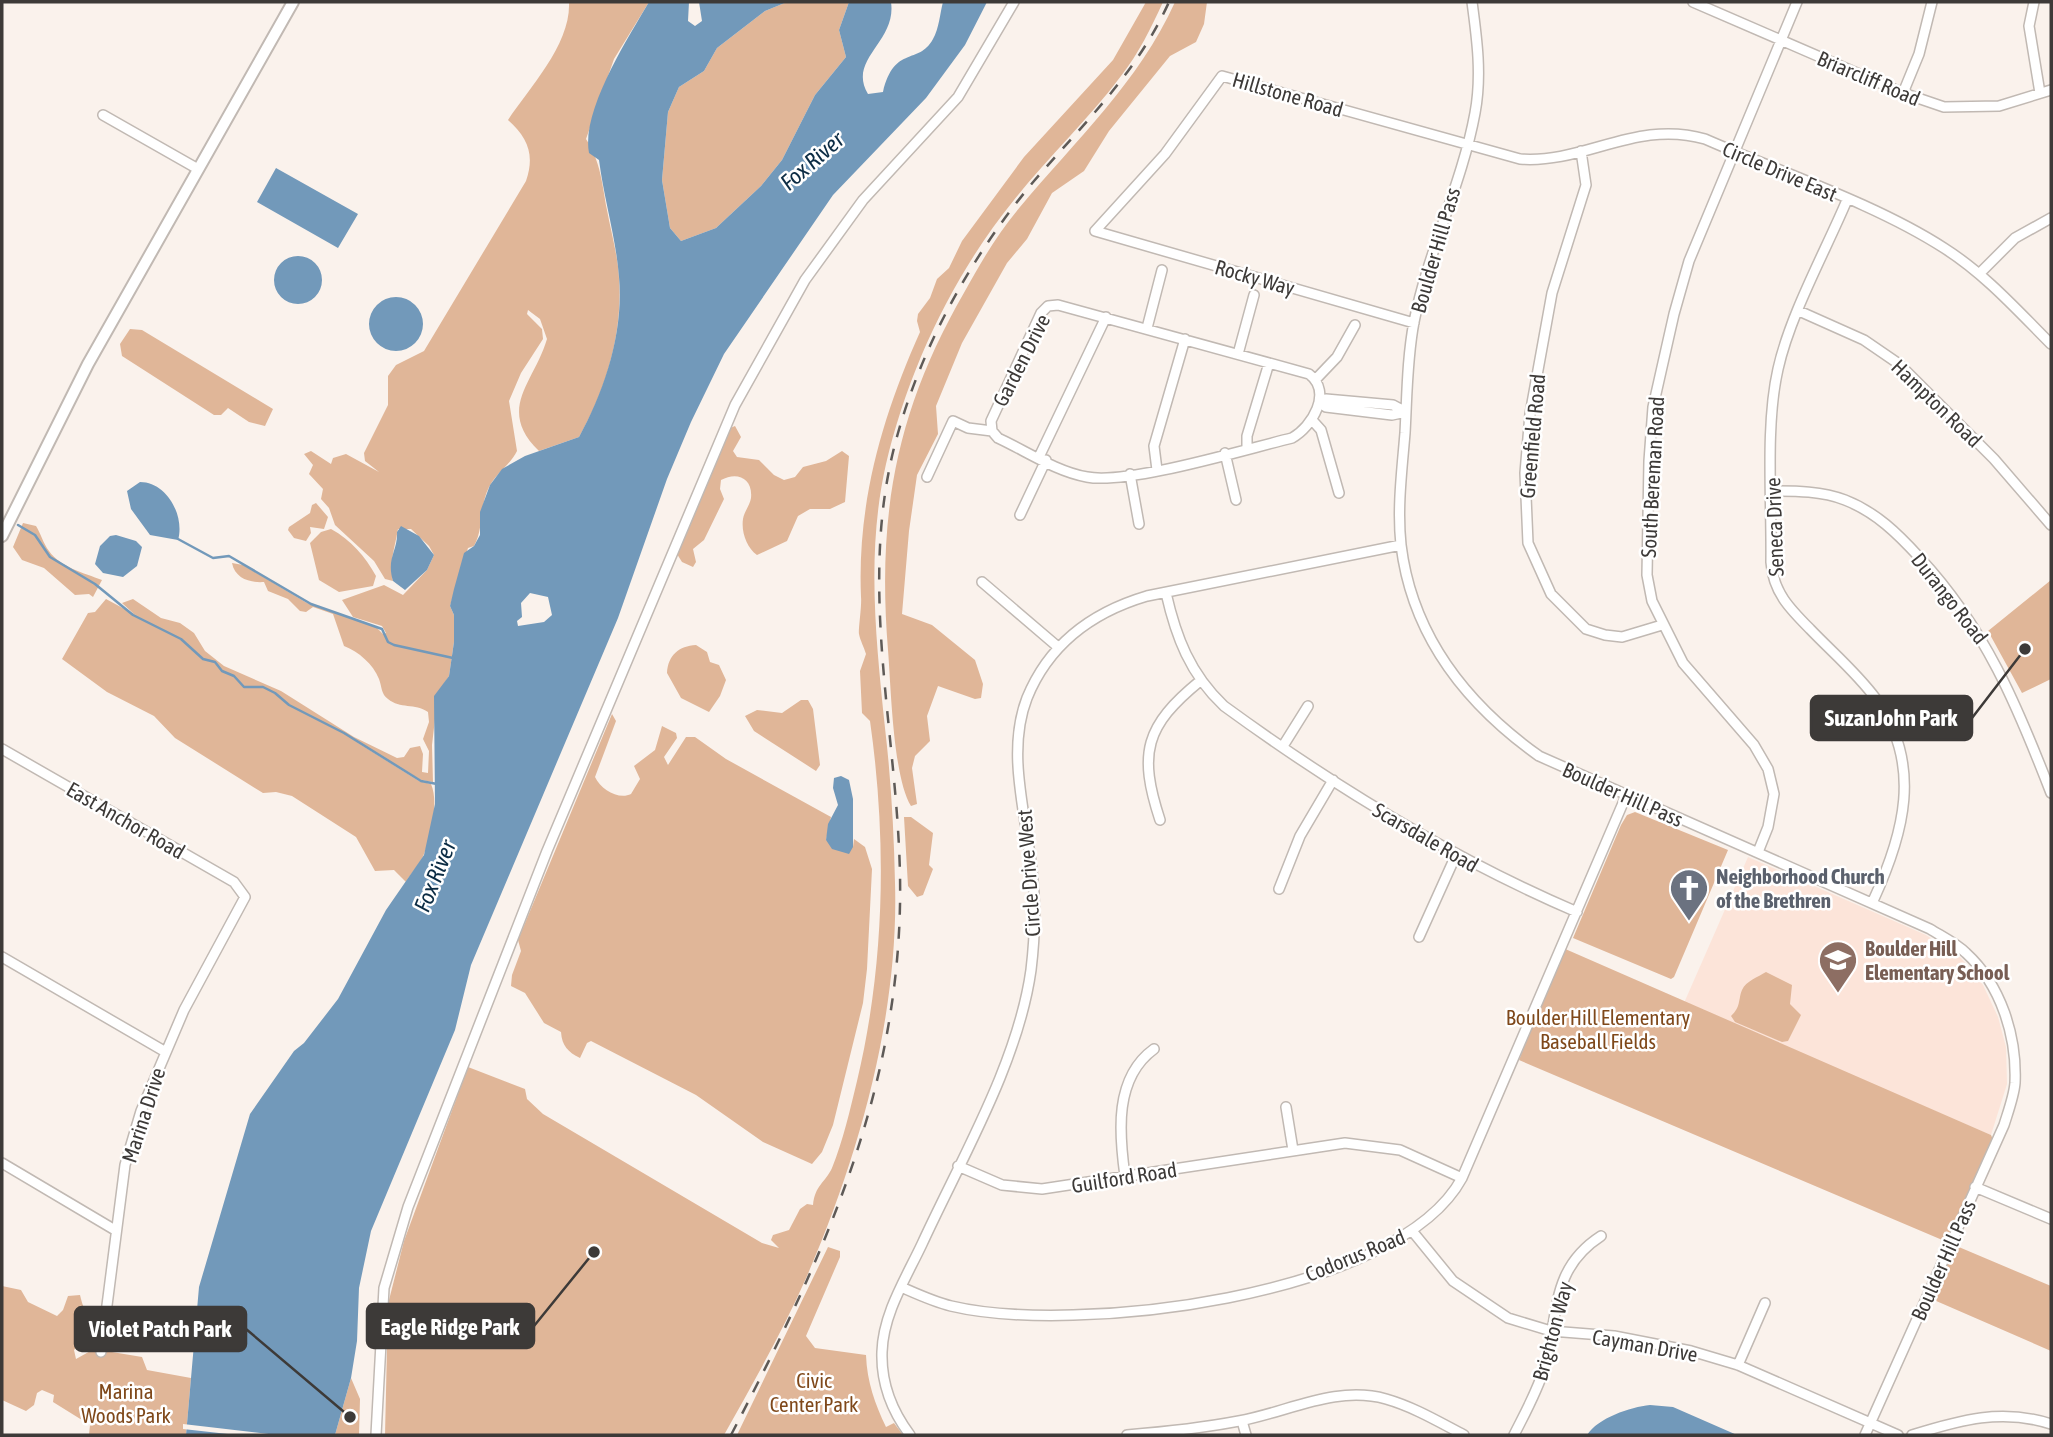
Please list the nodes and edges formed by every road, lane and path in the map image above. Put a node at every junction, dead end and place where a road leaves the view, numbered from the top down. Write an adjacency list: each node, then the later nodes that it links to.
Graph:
1 (293, 2): 16 (main road)
2 (1014, 2): 92 (street)
3 (1472, 2): 13 (street, Boulder Hill Pass)
4 (1693, 2): 8 (street, Briarcliff Road)
5 (1797, 2): 8 (street, South Bereman Road)
6 (1932, 2): 10 (street)
7 (2034, 2): 11 (street)
8 (1782, 41): 10 (street, Briarcliff Road); 15 (street, South Bereman Road)
9 (2051, 90): 11 (street, Briarcliff Road)
10 (1903, 93): 11 (street, Briarcliff Road)
11 (2040, 93)
12 (103, 115): 16 (street)
13 (1468, 144): 14 (street, Circle Drive East); 19 (street, Hillstone Road); 25 (street, Boulder Hill Pass)
14 (1581, 150): 15 (street, Circle Drive East); 53 (street, Greenfield Road)
15 (1735, 152): 17 (street, Circle Drive East); 53 (street, South Bereman Road)
16 (198, 169): 49 (main road)
17 (1847, 200): 21 (street, Circle Drive East); 23 (street, Seneca Drive)
18 (2051, 218): 21 (street)
19 (1095, 231): 25 (street, Rocky Way)
20 (1162, 270): 27 (street)
21 (1980, 274): 29 (street, Circle Drive East)
22 (1254, 295): 30 (street)
23 (1799, 311): 43 (street, Seneca Drive); 48 (street, Hampton Road)
24 (1106, 317): 27 (street, Garden Drive); 36 (street, Garden Drive); 39 (street)
25 (1414, 323): 34 (street, Boulder Hill Pass)
26 (1355, 325): 32 (street)
27 (1147, 328): 28 (street, Garden Drive)
28 (1185, 339): 30 (street, Garden Drive); 40 (street)
29 (2051, 344)
30 (1238, 354): 31 (street, Garden Drive)
31 (1269, 363): 32 (street, Garden Drive); 37 (street)
32 (1316, 379): 33 (street)
33 (1319, 402): 34 (street); 35 (street)
34 (1406, 412): 50 (street, Boulder Hill Pass)
35 (1312, 420): 37 (street, Garden Drive); 44 (street)
36 (992, 431): 39 (street, Garden Drive); 42 (street, Garden Drive)
37 (1247, 449): 38 (street, Garden Drive)
38 (1225, 453): 40 (street, Garden Drive); 45 (street)
39 (1043, 458): 41 (street, Garden Drive); 46 (street)
40 (1157, 470): 41 (street, Garden Drive)
41 (1130, 474): 47 (street)
42 (927, 477)
43 (1772, 491): 60 (street, Durango Road); 67 (street, Seneca Drive)
44 (1339, 493)
45 (1236, 500)
46 (1020, 515)
47 (1139, 524)
48 (2051, 525)
49 (2, 536)
50 (1401, 545): 52 (street, Circle Drive West); 61 (street, Boulder Hill Pass)
51 (982, 582): 54 (street)
52 (1166, 593): 54 (street, Circle Drive West); 55 (street, Scarsdale Road)
53 (1662, 625): 63 (street, South Bereman Road)
54 (1058, 647): 76 (street, Circle Drive West)
55 (1200, 681): 57 (street, Scarsdale Road); 62 (street)
56 (1308, 706): 57 (street)
57 (1283, 746): 59 (street, Scarsdale Road)
58 (2, 749): 66 (street, East Anchor Road)
59 (1333, 780): 64 (street, Scarsdale Road); 65 (street)
60 (2051, 793)
61 (1626, 796): 63 (street, Boulder Hill Pass); 68 (street, Codorus Road)
62 (1160, 820)
63 (1758, 852): 67 (street, Boulder Hill Pass)
64 (1456, 855): 68 (street, Scarsdale Road); 69 (street)
65 (1279, 889)
66 (245, 897): 72 (street, Marina Drive)
67 (1873, 901): 79 (street, Boulder Hill Pass)
68 (1577, 912): 78 (street, Codorus Road)
69 (1419, 937)
70 (2, 957): 72 (street)
71 (1154, 1049): 77 (street)
72 (164, 1051): 81 (street, Marina Drive)
73 (1286, 1107): 74 (street)
74 (1293, 1150): 77 (street, Guilford Road); 78 (street, Guilford Road)
75 (2, 1163): 81 (street)
76 (958, 1167): 77 (street, Guilford Road); 84 (street, Circle Drive West)
77 (1125, 1176)
78 (1462, 1178): 82 (street, Codorus Road)
79 (1975, 1187): 80 (street); 90 (street, Boulder Hill Pass)
80 (2051, 1219)
81 (115, 1230): 87 (street, Marina Drive)
82 (1413, 1232): 84 (street, Codorus Road); 86 (street, Cayman Drive)
83 (1601, 1236): 86 (street, Brighton Way)
84 (901, 1287): 93 (street, Circle Drive West)
85 (1765, 1303): 88 (street)
86 (1551, 1331): 88 (street, Cayman Drive); 97 (street, Brighton Way)
87 (101, 1352)
88 (1738, 1365): 90 (street, Cayman Drive)
89 (1242, 1421): 94 (street); 95 (street); 96 (street)
90 (1870, 1424): 98 (street, Boulder Hill Pass); 99 (street, Cayman Drive)
91 (2051, 1424): 100 (street)
92 (376, 1435)
93 (911, 1435)
94 (1128, 1435)
95 (1245, 1435)
96 (1464, 1435)
97 (1514, 1435)
98 (1865, 1435)
99 (1898, 1435)
100 (1912, 1435)

